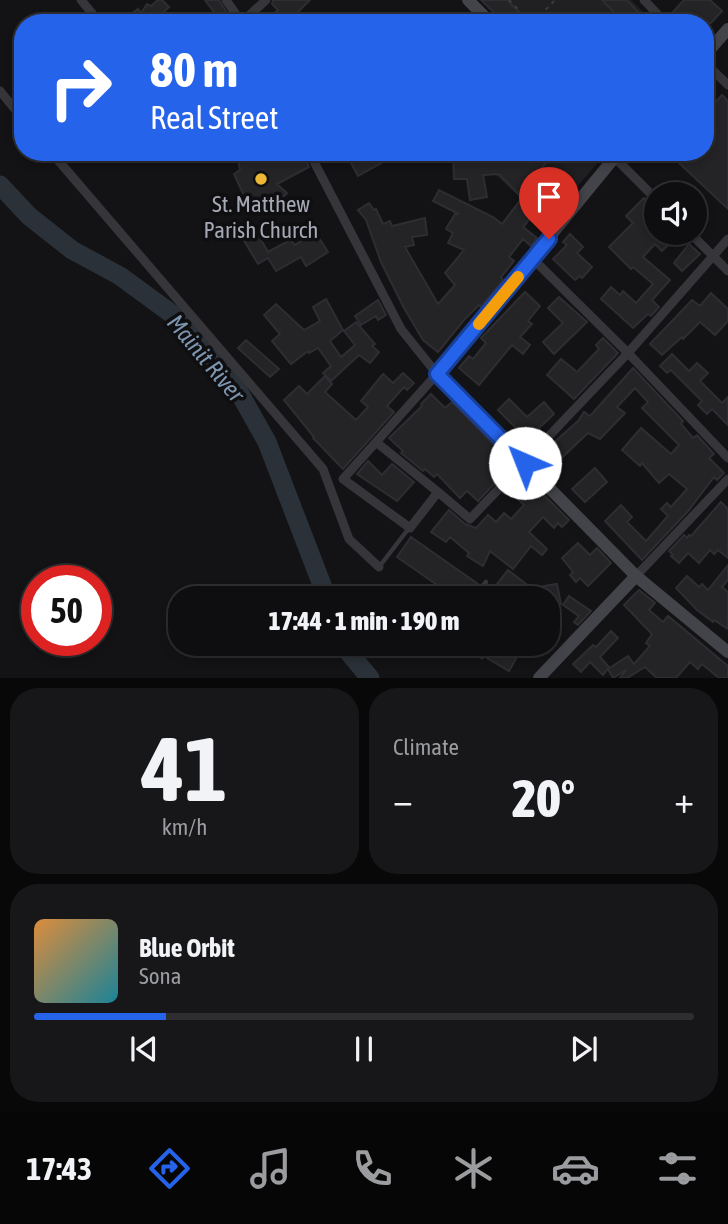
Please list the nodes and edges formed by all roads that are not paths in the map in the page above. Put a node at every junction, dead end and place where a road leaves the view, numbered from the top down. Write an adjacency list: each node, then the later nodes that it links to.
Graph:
1 (81, 0): 5 (street)
2 (266, 0): 6 (street)
3 (468, 0): 7 (main road)
4 (644, 0): 8 (street)
5 (93, 14)
6 (251, 14)
7 (482, 14)
8 (657, 14)
9 (728, 29): 10 (main road)
10 (714, 45)
11 (714, 72): 12 (street)
12 (728, 85)
13 (0, 91): 14 (street)
14 (14, 108)
15 (59, 161): 33 (street)
16 (315, 161): 26 (street)
17 (609, 161): 23 (main road)
18 (621, 161): 19 (street)
19 (644, 186)
20 (728, 239): 22 (street)
21 (702, 245): 22 (street)
22 (713, 256): 24 (street); 25 (street)
23 (533, 259): 25 (street); 26 (main road)
24 (728, 271)
25 (628, 353): 28 (street); 29 (street)
26 (441, 377): 27 (street); 29 (main road)
27 (376, 442): 31 (street); 32 (street)
28 (728, 458)
29 (525, 463): 31 (street); 34 (main road)
30 (728, 479): 34 (street)
31 (438, 492): 32 (street)
32 (410, 527): 33 (lane)
33 (379, 567)
34 (636, 576): 37 (main road); 38 (main road)
35 (486, 582): 36 (lane)
36 (483, 586)
37 (728, 652)
38 (539, 678)

